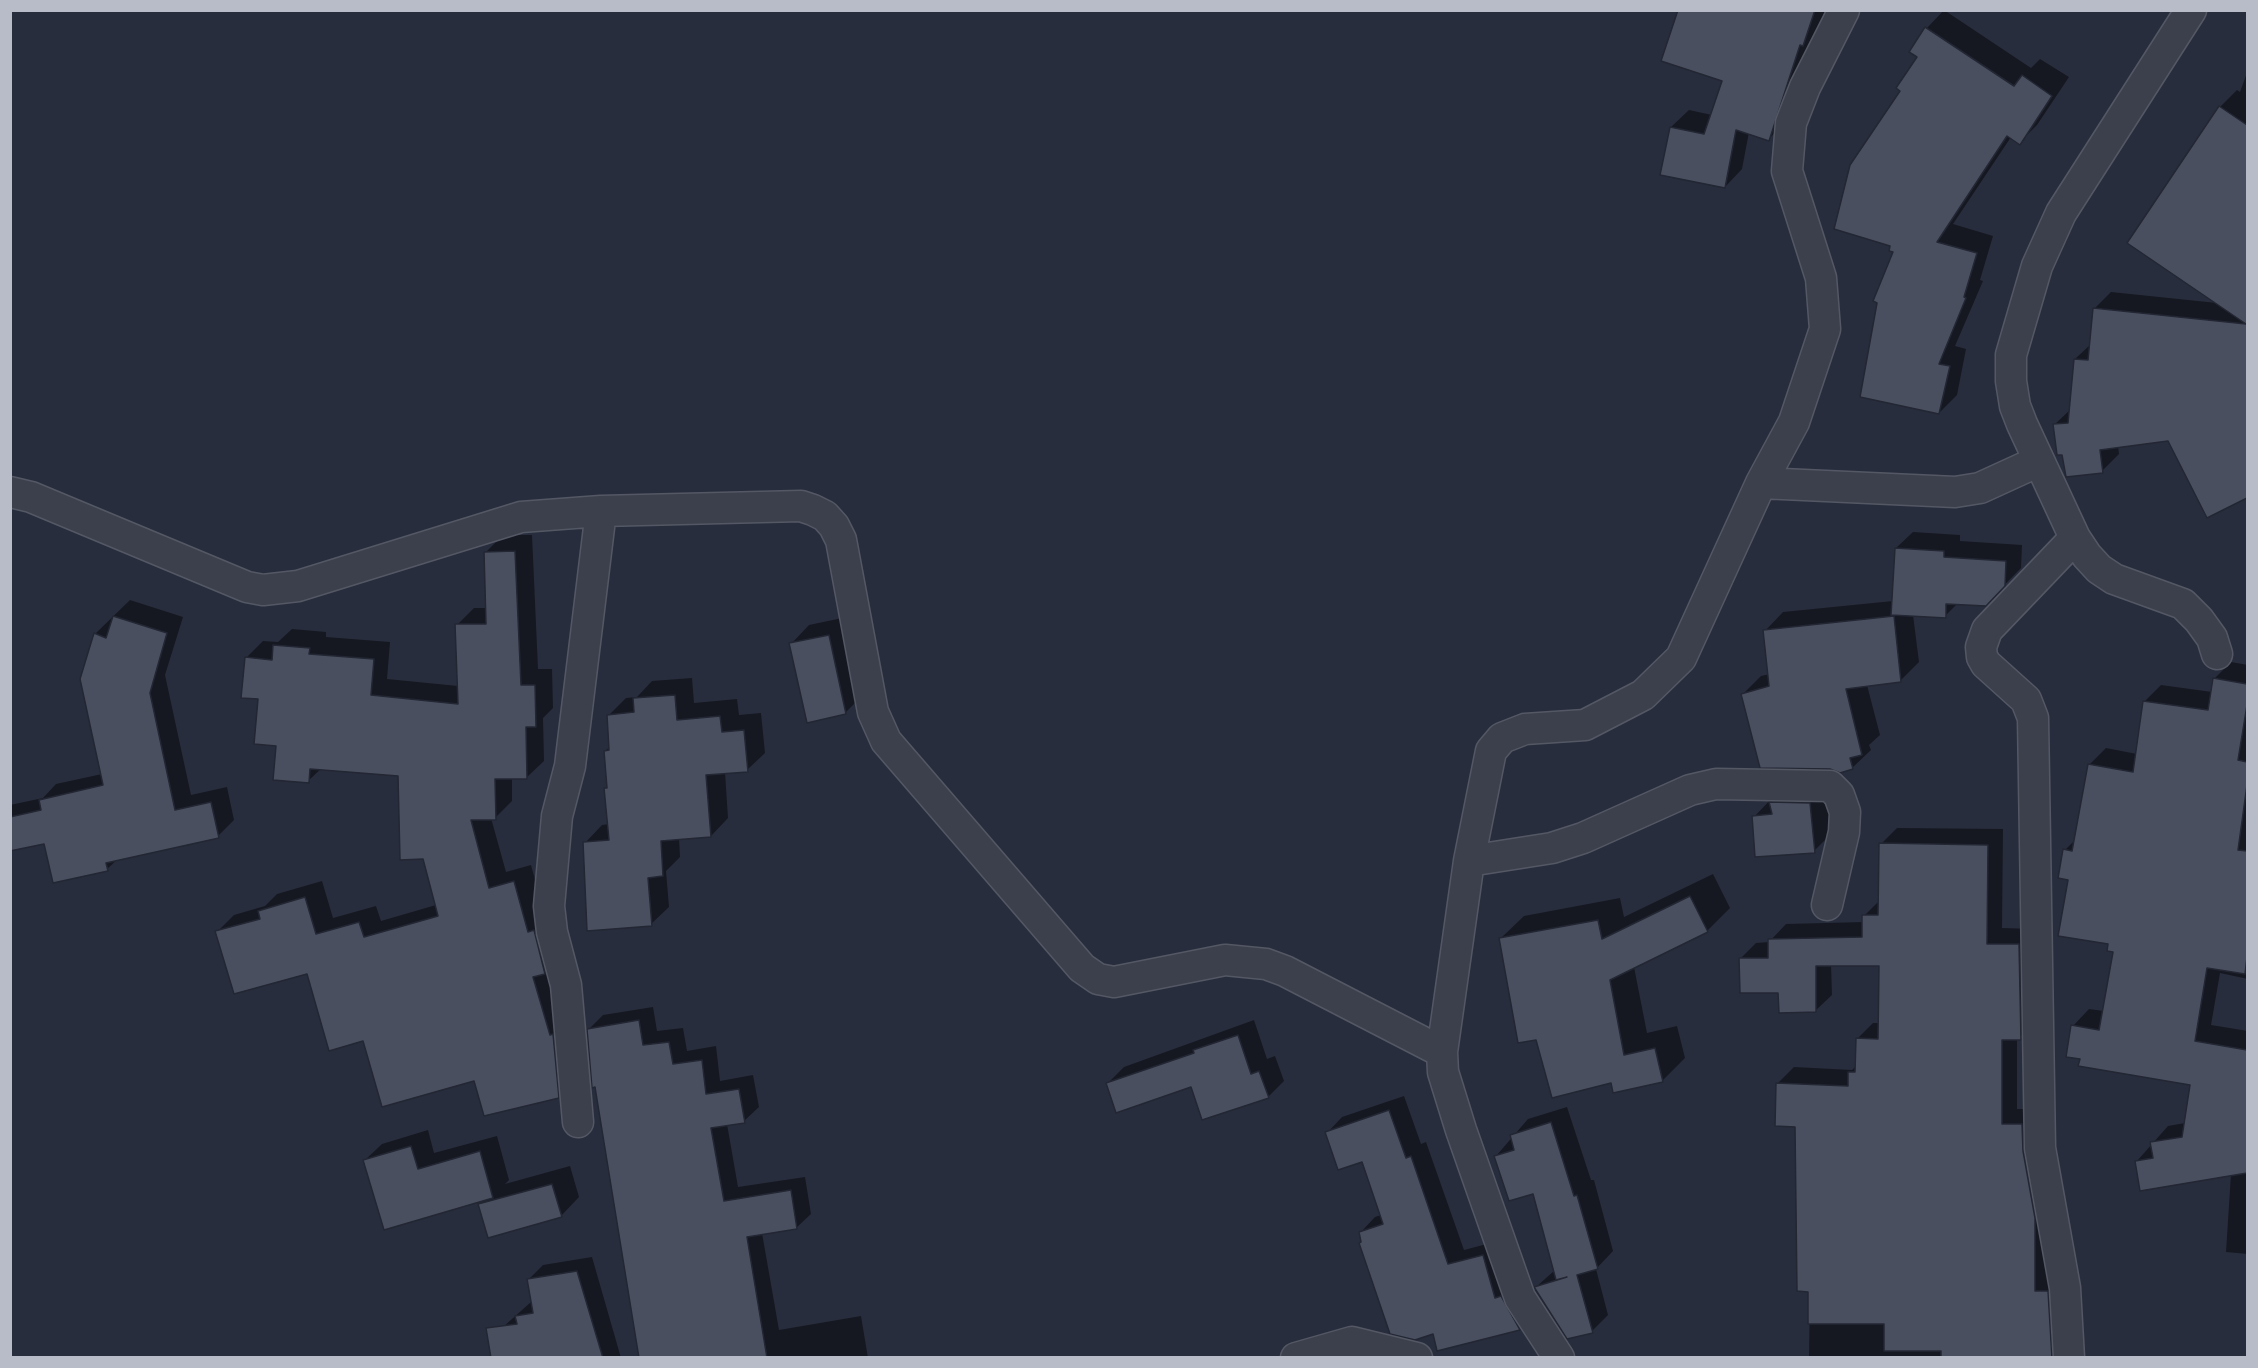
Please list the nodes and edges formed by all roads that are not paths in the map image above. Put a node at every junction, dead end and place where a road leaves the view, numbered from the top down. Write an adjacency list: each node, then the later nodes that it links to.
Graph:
1 (1844, 10): 4 (street)
2 (2191, 10): 3 (street)
3 (2039, 461): 4 (street); 7 (street)
4 (1761, 483): 9 (street)
5 (10, 492): 6 (street)
6 (601, 511): 11 (street); 12 (street)
7 (2075, 538): 8 (street); 16 (street)
8 (2217, 654)
9 (1469, 861): 10 (street); 11 (street)
10 (1827, 905)
11 (1442, 1052): 15 (street)
12 (578, 1122)
13 (1296, 1358): 14 (street)
14 (1417, 1358)
15 (1559, 1358)
16 (2069, 1358)

